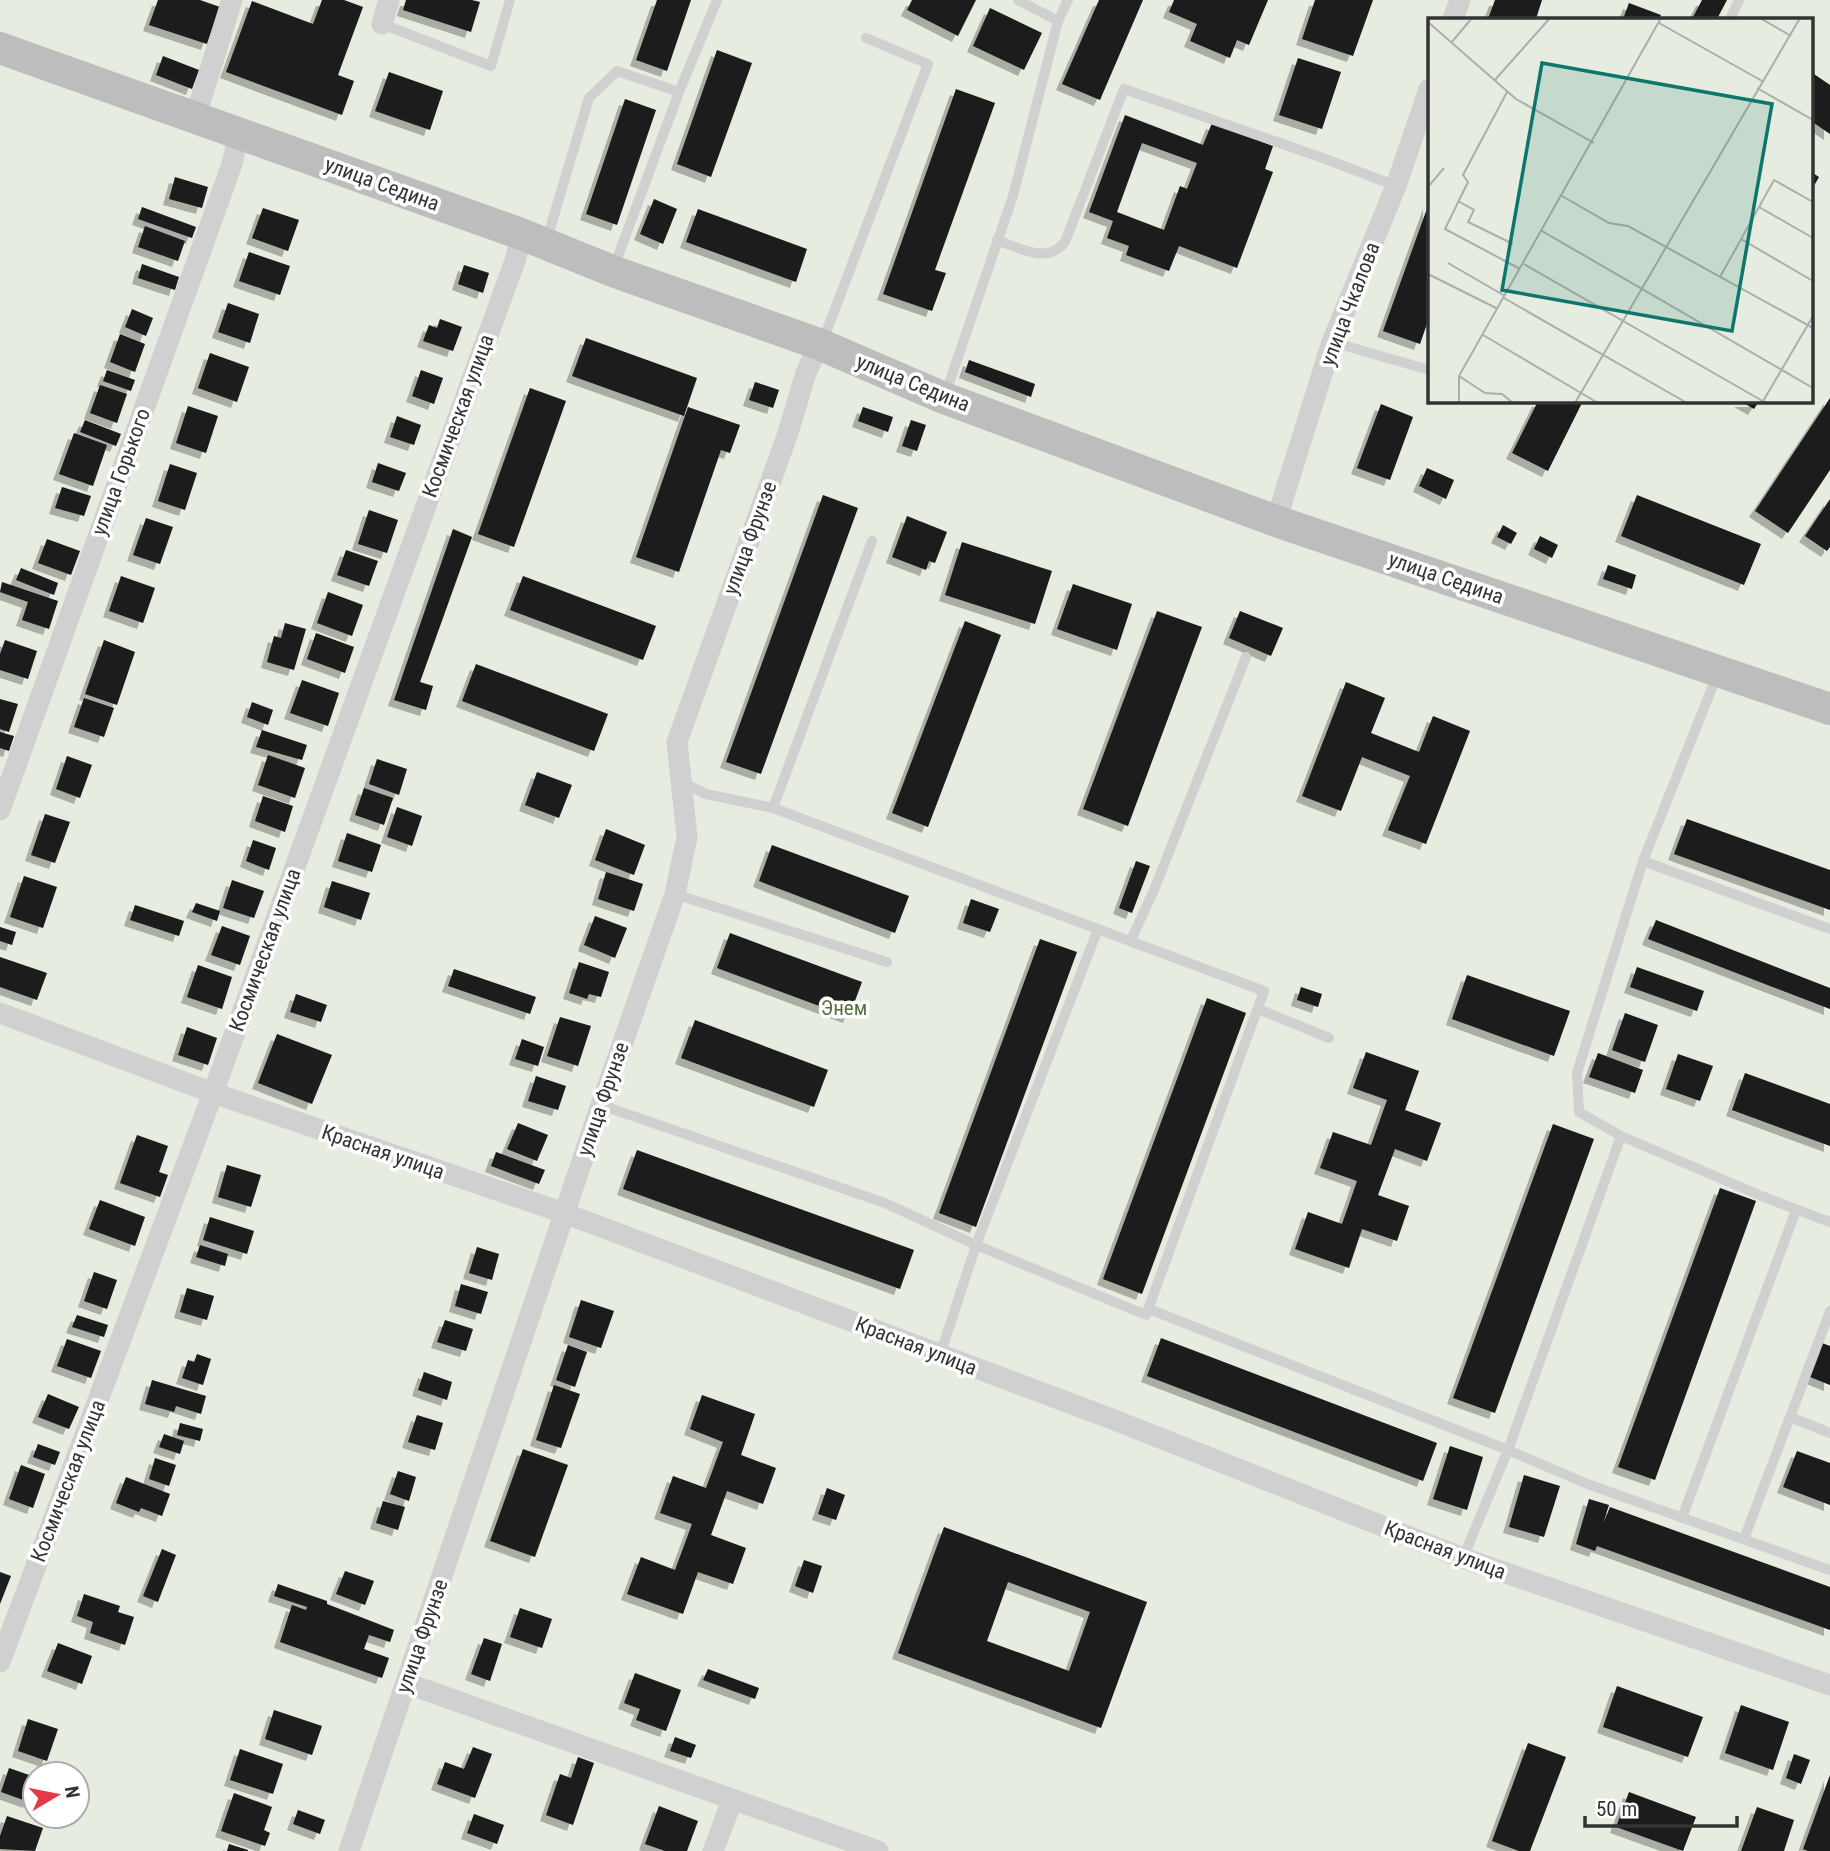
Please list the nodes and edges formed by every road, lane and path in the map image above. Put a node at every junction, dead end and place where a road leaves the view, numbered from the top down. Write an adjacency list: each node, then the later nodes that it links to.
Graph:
1 (232, 0): 17 (street)
2 (389, 0): 12 (street)
3 (510, 0): 12 (lane)
4 (717, 0): 15 (lane)
5 (1018, 0): 11 (lane)
6 (1068, 0): 11 (lane)
7 (1460, 0): 9 (street)
8 (1739, 0): 10 (lane)
9 (1453, 18)
10 (1730, 18)
11 (1058, 21): 21 (lane)
12 (382, 24)
13 (866, 38): 24 (lane)
14 (0, 48): 17 (street, улица Седина)
15 (679, 92): 20 (lane); 22 (lane)
16 (1428, 92): 19 (street, улица Чкалова)
17 (195, 118): 18 (street, улица Седина)
18 (239, 133): 20 (street, улица Седина); 34 (street, улица Горького)
19 (1396, 187): 21 (lane); 23 (street, улица Чкалова)
20 (530, 237): 22 (street, улица Седина); 44 (street, Космическая улица)
21 (998, 240): 26 (lane)
22 (615, 272): 24 (street, улица Седина)
23 (1332, 342): 25 (lane); 27 (street, улица Чкалова)
24 (819, 344): 26 (street, улица Седина); 32 (street, улица Фрунзе)
25 (1428, 370)
26 (944, 398): 27 (street, улица Седина)
27 (1276, 521): 30 (street, улица Седина)
28 (872, 541): 33 (lane)
29 (1246, 657): 39 (lane)
30 (1718, 671): 31 (street, улица Седина); 35 (lane)
31 (1830, 709)
32 (682, 782): 33 (lane); 36 (street, улица Фрунзе)
33 (773, 808): 37 (lane)
34 (0, 810)
35 (1643, 860): 38 (lane); 46 (lane)
36 (675, 894): 40 (lane); 45 (street, улица Фрунзе)
37 (1098, 929): 39 (lane); 50 (lane)
38 (1830, 929)
39 (1131, 940): 41 (lane)
40 (887, 962)
41 (1258, 1009): 43 (lane); 51 (lane)
42 (0, 1013): 44 (street, Красная улица)
43 (1329, 1038)
44 (213, 1093): 48 (street, Красная улица); 62 (street, Космическая улица)
45 (601, 1105): 48 (street, улица Фрунзе); 50 (lane)
46 (1621, 1136): 47 (lane); 57 (lane)
47 (1796, 1210): 49 (lane); 58 (lane)
48 (564, 1213): 54 (street, Красная улица); 63 (street, улица Фрунзе)
49 (1830, 1222)
50 (976, 1245): 51 (lane); 54 (lane)
51 (1150, 1309): 57 (lane)
52 (1830, 1311): 53 (lane)
53 (1827, 1327): 55 (lane)
54 (940, 1355): 60 (street, Красная улица)
55 (1790, 1417): 56 (lane); 59 (lane)
56 (1830, 1433)
57 (1508, 1450): 58 (lane); 60 (lane)
58 (1682, 1518): 59 (lane)
59 (1744, 1539): 61 (lane)
60 (1462, 1558): 64 (street, Красная улица)
61 (1830, 1570)
62 (0, 1662)
63 (406, 1683): 65 (street); 66 (street, улица Фрунзе)
64 (1830, 1685)
65 (732, 1801): 67 (street); 68 (street)
66 (349, 1851)
67 (713, 1851)
68 (878, 1851)

